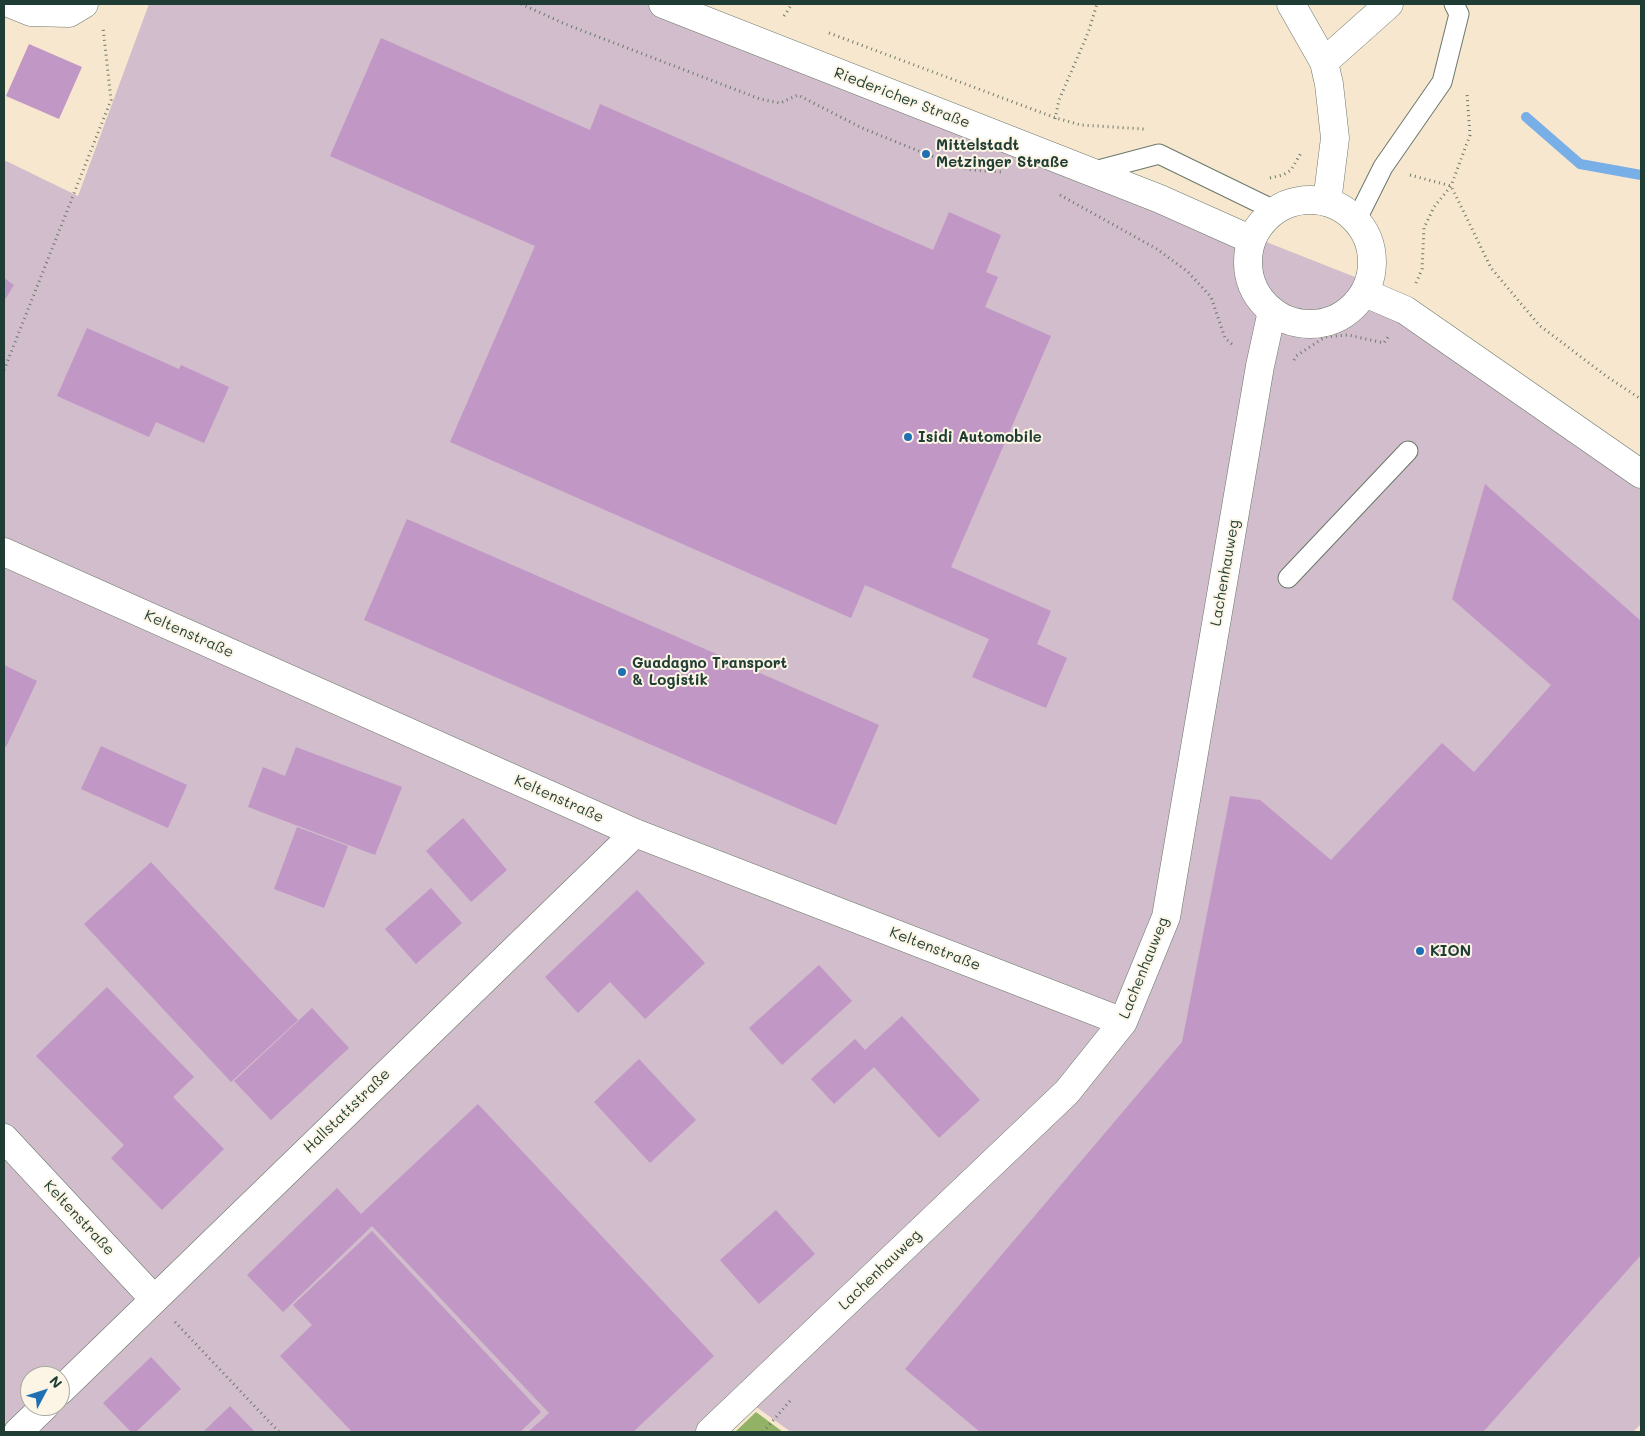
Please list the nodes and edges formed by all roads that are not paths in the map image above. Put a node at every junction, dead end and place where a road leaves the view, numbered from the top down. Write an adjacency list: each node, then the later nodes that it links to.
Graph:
1 (11, 4): 6 (street)
2 (663, 4): 8 (street, Riedericher Straße)
3 (1389, 4): 7 (street)
4 (1454, 4): 11 (lane)
5 (1296, 5): 7 (street)
6 (93, 13)
7 (1324, 62): 9 (street)
8 (1091, 172): 10 (lane); 12 (street, Riedericher Straße)
9 (1328, 202): 10 (street); 11 (street)
10 (1274, 210): 12 (street)
11 (1356, 221): 13 (street)
12 (1252, 240): 14 (street)
13 (1365, 293): 14 (street); 16 (street)
14 (1272, 311): 20 (street, Lachenhauweg)
15 (1408, 452): 18 (lane)
16 (1641, 474)
17 (4, 552): 19 (street, Keltenstraße)
18 (1288, 578)
19 (635, 833): 20 (street, Keltenstraße); 22 (street, Hallstattstraße)
20 (1123, 1022): 26 (street, Lachenhauweg)
21 (4, 1138): 22 (street, Keltenstraße)
22 (154, 1298): 23 (street, Hallstattstraße)
23 (70, 1381)
24 (35, 1416): 25 (street)
25 (18, 1432)
26 (710, 1432)

